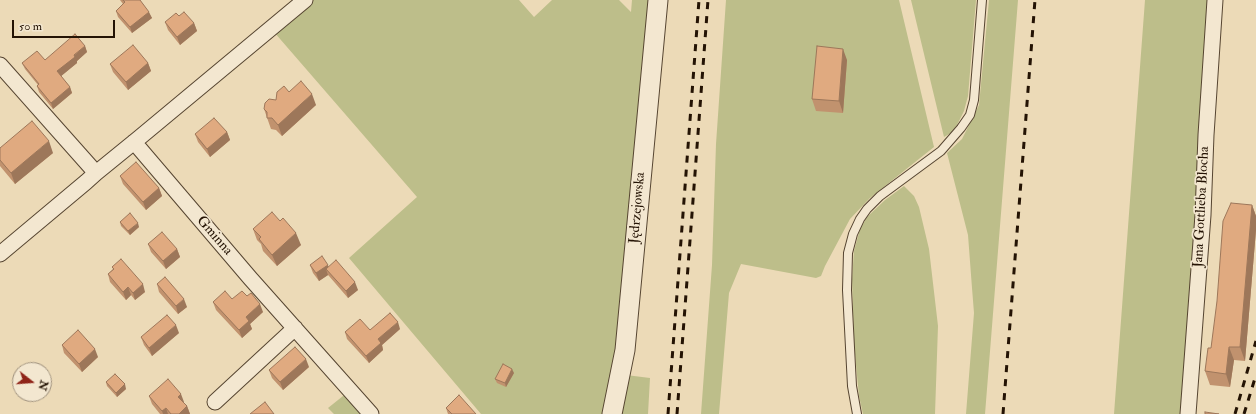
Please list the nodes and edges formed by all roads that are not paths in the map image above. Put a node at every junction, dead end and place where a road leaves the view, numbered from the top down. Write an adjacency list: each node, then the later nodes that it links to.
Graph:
1 (305, 0): 6 (street)
2 (658, 0): 12 (street, Jędrzejowska)
3 (982, 0): 13 (lane)
4 (1215, 0): 14 (street, Jana Gottlieba Blocha)
5 (0, 65): 7 (street)
6 (134, 142): 7 (street); 9 (street, Gminna)
7 (96, 173): 8 (street)
8 (0, 254)
9 (295, 328): 10 (street); 11 (street, Gminna)
10 (215, 402)
11 (371, 414)
12 (612, 414)
13 (857, 414)
14 (1188, 414)

